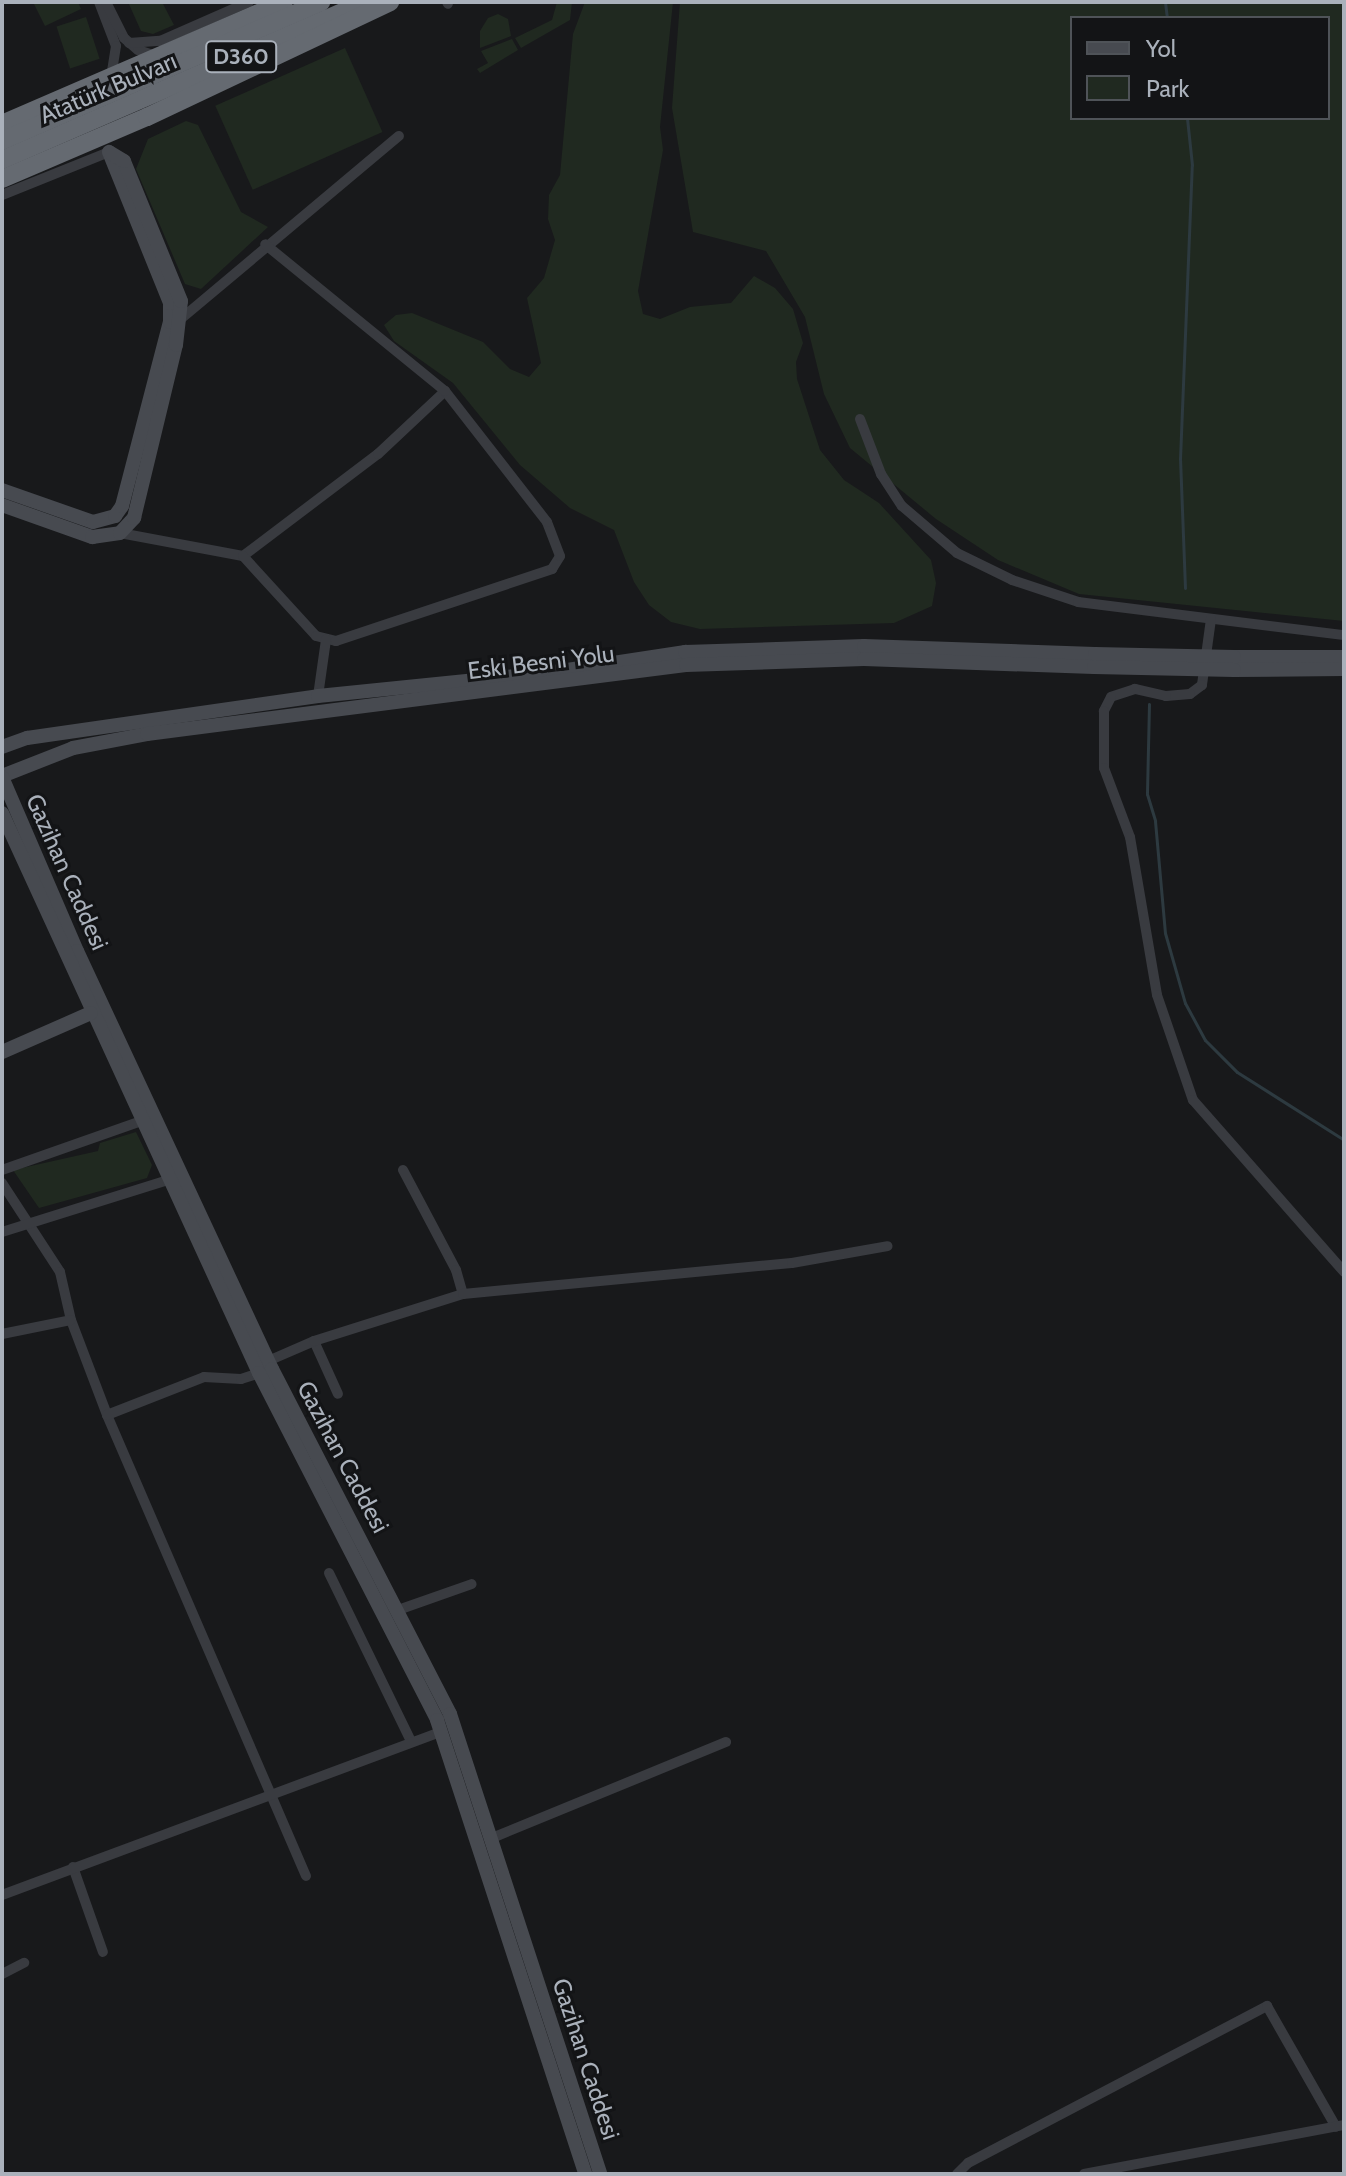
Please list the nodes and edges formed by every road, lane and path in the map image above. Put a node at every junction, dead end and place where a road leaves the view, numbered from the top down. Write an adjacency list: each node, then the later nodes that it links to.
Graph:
1 (99, 2): 10 (street)
2 (106, 2): 8 (street)
3 (249, 2): 8 (street)
4 (284, 2): 9 (highway)
5 (321, 2): 13 (highway, Atatürk Bulvarı / D360)
6 (365, 2): 15 (highway, Atatürk Bulvarı / D360)
7 (390, 2): 16 (highway)
8 (129, 43): 9 (street)
9 (159, 56): 10 (highway)
10 (110, 78): 11 (highway)
11 (2, 124)
12 (399, 136): 18 (street)
13 (2, 141)
14 (109, 152): 17 (street); 19 (main road)
15 (2, 160)
16 (2, 179)
17 (2, 195)
18 (265, 244): 19 (street); 20 (street)
19 (175, 323): 22 (main road); 24 (main road)
20 (445, 391): 25 (street); 28 (street)
21 (860, 419): 26 (street)
22 (2, 490)
23 (2, 505): 24 (main road)
24 (120, 533): 25 (street)
25 (243, 556): 28 (street)
26 (1211, 619): 27 (street); 49 (street)
27 (1344, 635)
28 (326, 640): 33 (street)
29 (1344, 657): 31 (main road)
30 (1094, 660): 31 (main road, bridge); 33 (main road, Eski Besni Yolu); 37 (main road, Eski Besni Yolu)
31 (1234, 664): 32 (main road)
32 (1344, 669)
33 (318, 696): 35 (main road, Eski Besni Yolu)
34 (2, 737): 35 (main road)
35 (27, 738): 36 (main road, Eski Besni Yolu)
36 (2, 747)
37 (2, 776): 54 (main road, Gazihan Caddesi)
38 (2, 813): 39 (main road, Gazihan Caddesi)
39 (91, 1013): 40 (main road); 41 (main road, Gazihan Caddesi)
40 (2, 1052)
41 (141, 1121): 42 (street); 44 (main road, Gazihan Caddesi)
42 (2, 1170)
43 (403, 1170): 50 (street)
44 (168, 1180): 46 (street); 54 (main road, Gazihan Caddesi)
45 (2, 1183): 46 (street)
46 (32, 1225): 47 (street); 51 (street)
47 (2, 1232)
48 (888, 1246): 50 (street)
49 (1344, 1272)
50 (463, 1294): 53 (street)
51 (71, 1320): 52 (street); 56 (street)
52 (2, 1334)
53 (314, 1341): 54 (street); 55 (street)
54 (264, 1367): 56 (street); 59 (main road, Gazihan Caddesi); 60 (main road, Gazihan Caddesi)
55 (338, 1394)
56 (107, 1415): 63 (street)
57 (329, 1573): 61 (street)
58 (472, 1584): 59 (street)
59 (398, 1610): 64 (main road, Gazihan Caddesi)
60 (441, 1732): 61 (street); 72 (main road, Gazihan Caddesi)
61 (411, 1741): 63 (street)
62 (726, 1742): 64 (street)
63 (270, 1793): 65 (street); 66 (street)
64 (492, 1838): 73 (main road, Gazihan Caddesi)
65 (73, 1867): 67 (street); 68 (street)
66 (306, 1876)
67 (2, 1895)
68 (103, 1952)
69 (24, 1963): 70 (street)
70 (2, 1974)
71 (1340, 2126): 74 (street); 75 (street)
72 (585, 2174)
73 (600, 2174)
74 (957, 2174)
75 (1084, 2174)

